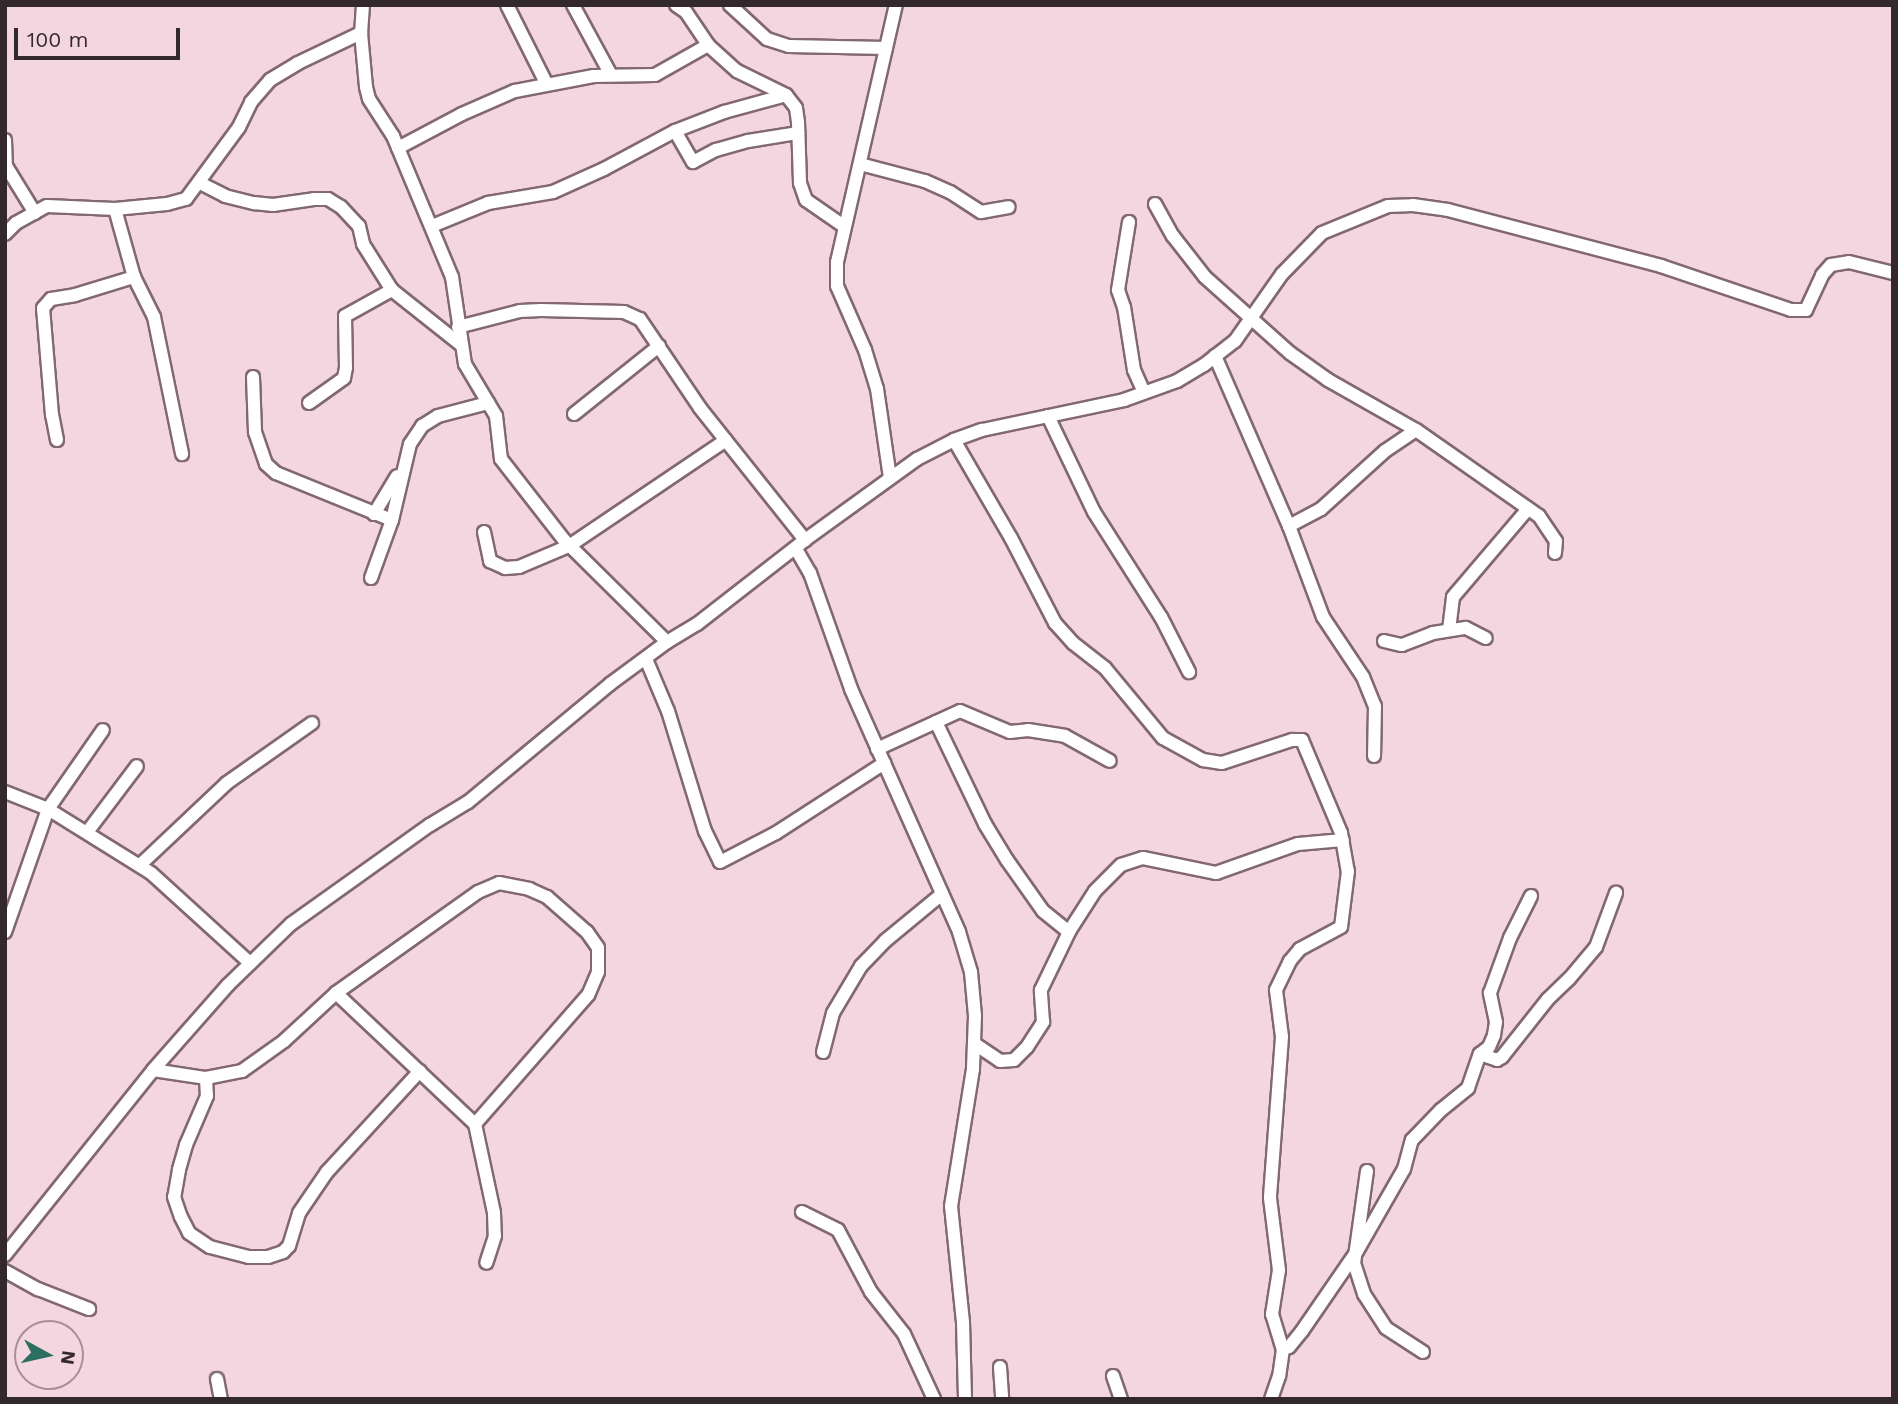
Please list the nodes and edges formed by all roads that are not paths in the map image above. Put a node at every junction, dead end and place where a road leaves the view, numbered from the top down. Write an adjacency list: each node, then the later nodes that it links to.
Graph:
1 (363, 5): 7 (street)
2 (507, 5): 11 (street)
3 (573, 5): 10 (street)
4 (730, 5): 9 (street)
5 (896, 5): 9 (street)
6 (685, 7): 8 (street)
7 (361, 33): 16 (street); 18 (street)
8 (708, 46): 10 (street); 12 (street)
9 (886, 47): 17 (street)
10 (611, 75): 11 (street)
11 (546, 83): 16 (street)
12 (786, 95): 13 (street); 14 (street)
13 (675, 131): 14 (street); 24 (street)
14 (798, 133): 25 (street)
15 (5, 140): 22 (street)
16 (398, 148): 24 (street)
17 (860, 164): 20 (street); 25 (street)
18 (200, 183): 21 (street); 29 (street)
19 (1155, 204): 30 (street)
20 (1009, 207)
21 (115, 209): 22 (street); 28 (street)
22 (35, 212): 26 (street)
23 (1129, 222): 36 (street)
24 (432, 226): 31 (street)
25 (845, 227): 47 (street)
26 (5, 234)
27 (1893, 273): 30 (street)
28 (134, 277): 42 (street); 45 (street)
29 (392, 290): 32 (street); 38 (street)
30 (1253, 318): 34 (street); 41 (street)
31 (458, 327): 32 (street); 33 (street)
32 (460, 344): 37 (street)
33 (659, 346): 39 (street); 43 (street)
34 (1215, 356): 36 (street); 51 (street)
35 (253, 377): 49 (street)
36 (1144, 393): 40 (street)
37 (488, 403): 46 (street); 54 (street)
38 (309, 404)
39 (574, 414)
40 (1048, 416): 44 (street); 62 (street)
41 (1416, 429): 48 (street); 51 (street)
42 (57, 440)
43 (726, 440): 53 (street); 54 (street)
44 (954, 440): 47 (street); 74 (street)
45 (182, 454)
46 (406, 460): 49 (street); 50 (street)
47 (890, 478): 53 (street)
48 (1528, 509): 55 (street); 57 (street)
49 (374, 514): 50 (street)
50 (392, 520): 56 (street)
51 (1289, 526): 67 (street)
52 (484, 532): 54 (street)
53 (801, 544): 60 (street); 66 (street)
54 (569, 546): 60 (street)
55 (1555, 553)
56 (371, 578)
57 (1449, 630): 58 (street); 59 (street)
58 (1486, 638)
59 (1384, 641)
60 (667, 642): 61 (street)
61 (646, 659): 69 (street); 81 (street)
62 (1189, 671)
63 (936, 722): 66 (street); 68 (street); 80 (street)
64 (312, 723): 75 (street)
65 (103, 730): 72 (street)
66 (877, 749): 69 (street)
67 (1374, 756)
68 (1110, 761)
69 (884, 763): 77 (street)
70 (137, 766): 73 (street)
71 (5, 792): 72 (street)
72 (48, 809): 73 (street); 79 (street)
73 (88, 831): 75 (street)
74 (1343, 840): 80 (street); 97 (street)
75 (140, 865): 81 (street)
76 (1616, 893): 85 (street)
77 (942, 894): 83 (street); 84 (street)
78 (1531, 896): 85 (street)
79 (5, 932)
80 (1069, 932): 83 (street)
81 (250, 963): 86 (street)
82 (336, 993): 87 (street); 88 (street); 89 (street)
83 (975, 1044): 104 (street)
84 (823, 1052)
85 (1480, 1054): 92 (street)
86 (153, 1070): 88 (street); 93 (street)
87 (420, 1071): 88 (street); 89 (street)
88 (206, 1078)
89 (475, 1124): 94 (street)
90 (1367, 1171): 92 (street)
91 (802, 1212): 103 (street)
92 (1357, 1251): 97 (street); 98 (street)
93 (5, 1255)
94 (486, 1263)
95 (5, 1271): 96 (street)
96 (89, 1309)
97 (1283, 1349): 107 (street)
98 (1423, 1352)
99 (1000, 1367): 105 (street)
100 (1113, 1376): 106 (street)
101 (217, 1379): 102 (street)
102 (221, 1399)
103 (934, 1399)
104 (965, 1399)
105 (1002, 1399)
106 (1121, 1399)
107 (1271, 1399)

